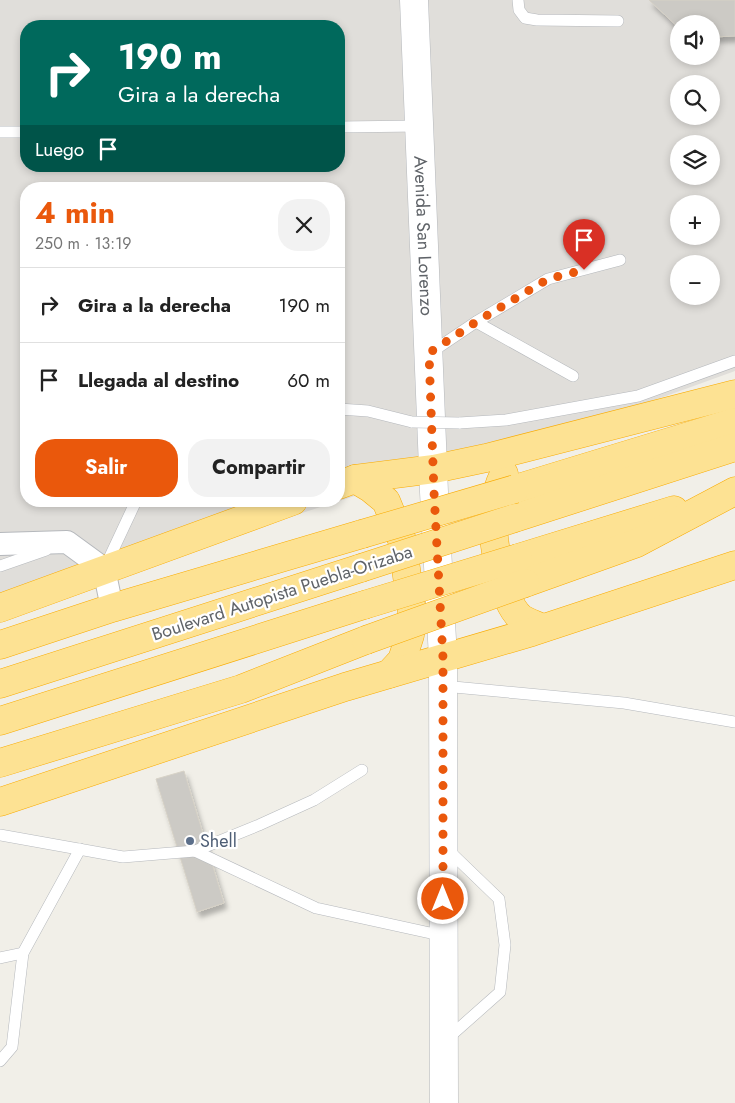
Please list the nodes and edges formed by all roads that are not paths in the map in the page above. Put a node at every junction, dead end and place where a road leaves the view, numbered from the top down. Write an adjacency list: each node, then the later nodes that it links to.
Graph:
1 (414, 0): 4 (street, Avenida San Lorenzo)
2 (518, 0): 3 (lane)
3 (618, 21)
4 (420, 126): 5 (lane); 10 (street, Avenida San Lorenzo)
5 (345, 127)
6 (0, 132): 7 (lane)
7 (20, 132)
8 (620, 260): 9 (lane)
9 (476, 322): 10 (lane); 12 (lane)
10 (429, 353): 18 (street, Avenida San Lorenzo)
11 (735, 361): 14 (lane, bridge)
12 (573, 376)
13 (735, 394): 16 (highway)
14 (345, 409)
15 (735, 422): 30 (highway, bridge)
16 (537, 444): 18 (highway); 31 (highway)
17 (735, 447): 35 (highway, Boulevard Autopista Puebla-Orizaba, bridge)
18 (434, 468): 19 (highway); 33 (street, Avenida San Lorenzo)
19 (347, 482): 34 (highway)
20 (735, 491): 28 (highway, Boulevard Autopista Puebla-Orizaba)
21 (133, 507): 27 (lane)
22 (276, 507): 27 (highway)
23 (67, 542): 24 (street); 26 (lane); 27 (street)
24 (0, 544)
25 (735, 565): 31 (highway)
26 (0, 566)
27 (104, 569): 29 (highway); 30 (street)
28 (521, 570): 37 (highway, Boulevard Autopista Puebla-Orizaba, bridge); 39 (highway, bridge)
29 (0, 608)
30 (112, 608): 32 (highway)
31 (542, 628): 33 (highway)
32 (0, 645)
33 (443, 658): 34 (highway); 36 (street, Avenida San Lorenzo)
34 (389, 674): 41 (highway)
35 (0, 684)
36 (443, 686): 38 (lane); 43 (street, Avenida San Lorenzo)
37 (0, 721)
38 (735, 722)
39 (0, 763)
40 (362, 770): 45 (lane)
41 (0, 802)
42 (0, 836): 44 (lane)
43 (443, 845): 46 (street, Avenida San Lorenzo); 49 (lane)
44 (80, 849): 45 (lane); 47 (lane)
45 (195, 850): 46 (lane)
46 (444, 936): 49 (street, Avenida San Lorenzo)
47 (23, 953): 48 (lane); 50 (lane)
48 (0, 958)
49 (444, 1042): 51 (street, Avenida San Lorenzo)
50 (0, 1061)
51 (444, 1103)

